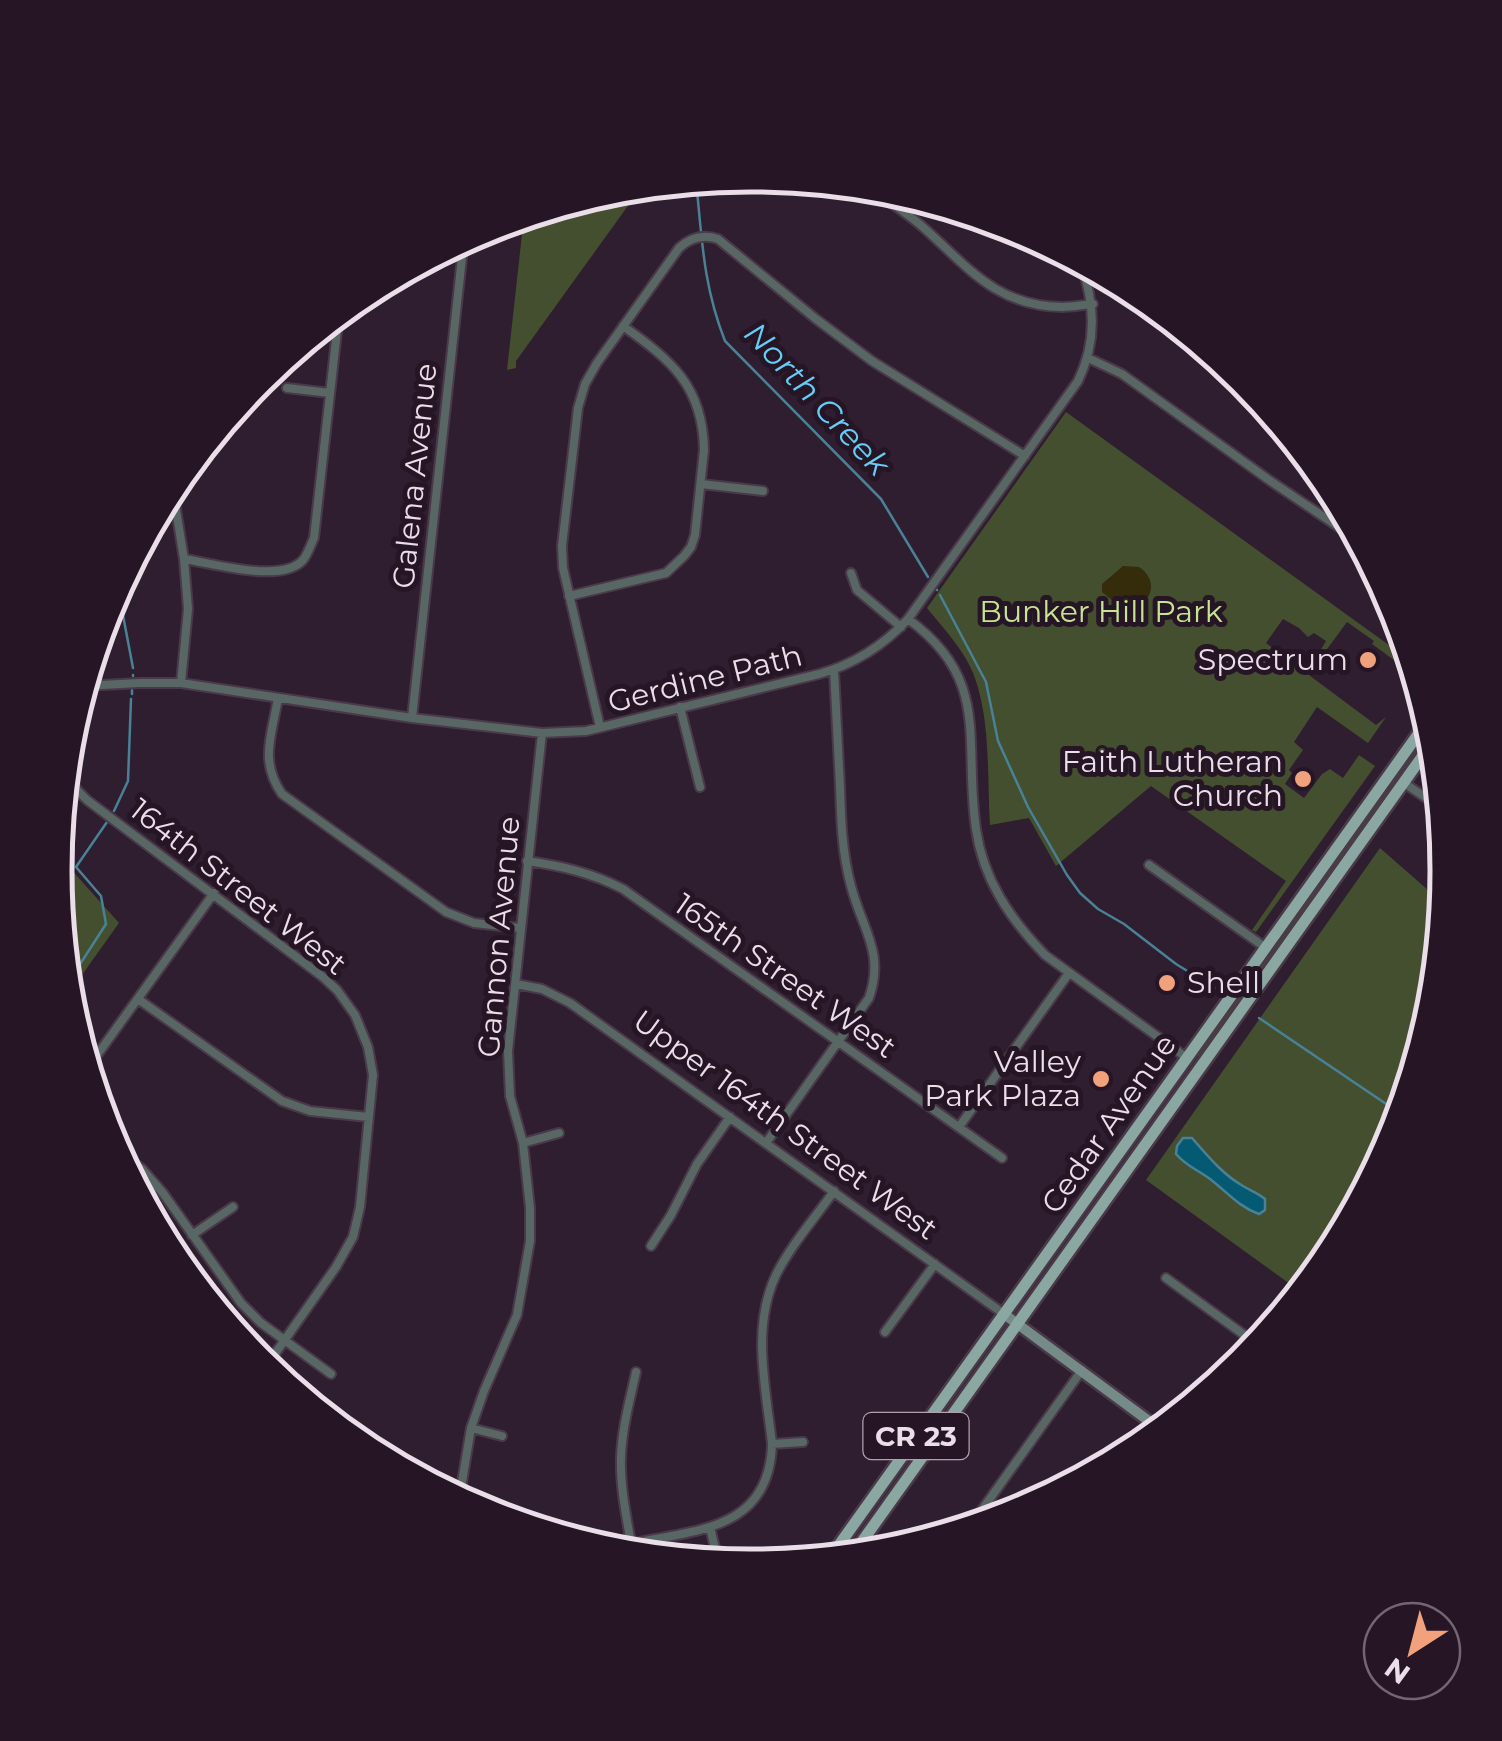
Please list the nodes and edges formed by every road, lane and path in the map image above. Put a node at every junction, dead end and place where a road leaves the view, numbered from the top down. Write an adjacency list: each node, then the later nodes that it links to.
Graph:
1 (898, 208): 4 (street)
2 (461, 257): 25 (street, Galena Avenue)
3 (1087, 281): 4 (street, Gerdine Path)
4 (1093, 304): 7 (street, Gerdine Path)
5 (623, 326): 10 (street); 11 (street); 17 (street)
6 (337, 333): 9 (street)
7 (1088, 358): 10 (street, Gerdine Path); 14 (street)
8 (287, 388): 9 (street)
9 (330, 393): 15 (street)
10 (1025, 456): 18 (street, Gerdine Path)
11 (701, 484): 12 (street); 17 (street)
12 (763, 490)
13 (176, 511): 15 (street)
14 (1335, 524)
15 (184, 558): 21 (street)
16 (851, 573): 19 (street)
17 (569, 596): 26 (street)
18 (908, 619): 19 (street, Gerdine Path); 39 (street)
19 (901, 627): 20 (street, Gerdine Path)
20 (834, 670): 24 (street, Gerdine Path); 42 (street)
21 (181, 683): 22 (street, Gerdine Path); 23 (street, Gerdine Path)
22 (99, 685)
23 (278, 698): 25 (street, Gerdine Path); 37 (street)
24 (680, 707): 26 (street, Gerdine Path); 31 (street)
25 (412, 718): 27 (street, Gerdine Path)
26 (600, 727): 27 (street, Gerdine Path)
27 (542, 733): 34 (street, Gannon Avenue)
28 (1416, 737): 38 (main road, Cedar Avenue / CR 23)
29 (1420, 760): 30 (main road, Cedar Avenue / CR 23)
30 (1404, 782): 33 (street); 45 (main road, Cedar Avenue / CR 23)
31 (700, 787)
32 (77, 790): 36 (street, 164th Street West)
33 (1425, 797)
34 (528, 862): 37 (street, Gannon Avenue); 42 (street, 165th Street West)
35 (1150, 865): 38 (street)
36 (214, 893): 41 (street); 46 (street, 164th Street West)
37 (520, 928): 40 (street, Gannon Avenue)
38 (1266, 948): 44 (main road, Cedar Avenue / CR 23)
39 (1069, 973): 44 (street); 48 (street)
40 (516, 984): 47 (street, Upper 164th Street West); 50 (street, Gannon Avenue)
41 (138, 999): 43 (street); 46 (street)
42 (839, 1042): 48 (street, 165th Street West); 51 (street)
43 (99, 1054)
44 (1187, 1058): 45 (main road); 60 (main road, Cedar Avenue / CR 23)
45 (1171, 1108): 61 (main road, Cedar Avenue / CR 23)
46 (368, 1117): 64 (street)
47 (730, 1117): 51 (street, Upper 164th Street West); 57 (street)
48 (959, 1127): 52 (street, 165th Street West)
49 (559, 1133): 50 (street)
50 (523, 1143): 70 (street, Gannon Avenue)
51 (766, 1143): 54 (street, Upper 164th Street West)
52 (1002, 1158)
53 (141, 1168): 56 (street)
54 (834, 1192): 58 (street, Upper 164th Street West); 73 (street)
55 (233, 1207): 56 (street)
56 (192, 1235): 64 (street)
57 (651, 1246)
58 (935, 1264): 60 (street, Upper 164th Street West); 62 (street)
59 (1166, 1278): 63 (street)
60 (1004, 1314): 61 (street, Upper 164th Street West); 80 (main road, Cedar Avenue / CR 23)
61 (1016, 1323): 66 (street, Upper 164th Street West); 78 (main road, Cedar Avenue / CR 23)
62 (885, 1332)
63 (1245, 1335)
64 (284, 1341): 65 (street); 68 (street)
65 (275, 1354)
66 (1082, 1370): 69 (street, Upper 164th Street West); 75 (street)
67 (636, 1372): 77 (street)
68 (331, 1374)
69 (1148, 1421)
70 (470, 1428): 71 (street); 74 (street, Gannon Avenue)
71 (502, 1436)
72 (803, 1442): 73 (street)
73 (772, 1444): 76 (street)
74 (461, 1484)
75 (985, 1507)
76 (710, 1527): 79 (street); 81 (street)
77 (630, 1538)
78 (864, 1539)
79 (645, 1540)
80 (840, 1543)
81 (715, 1548)

